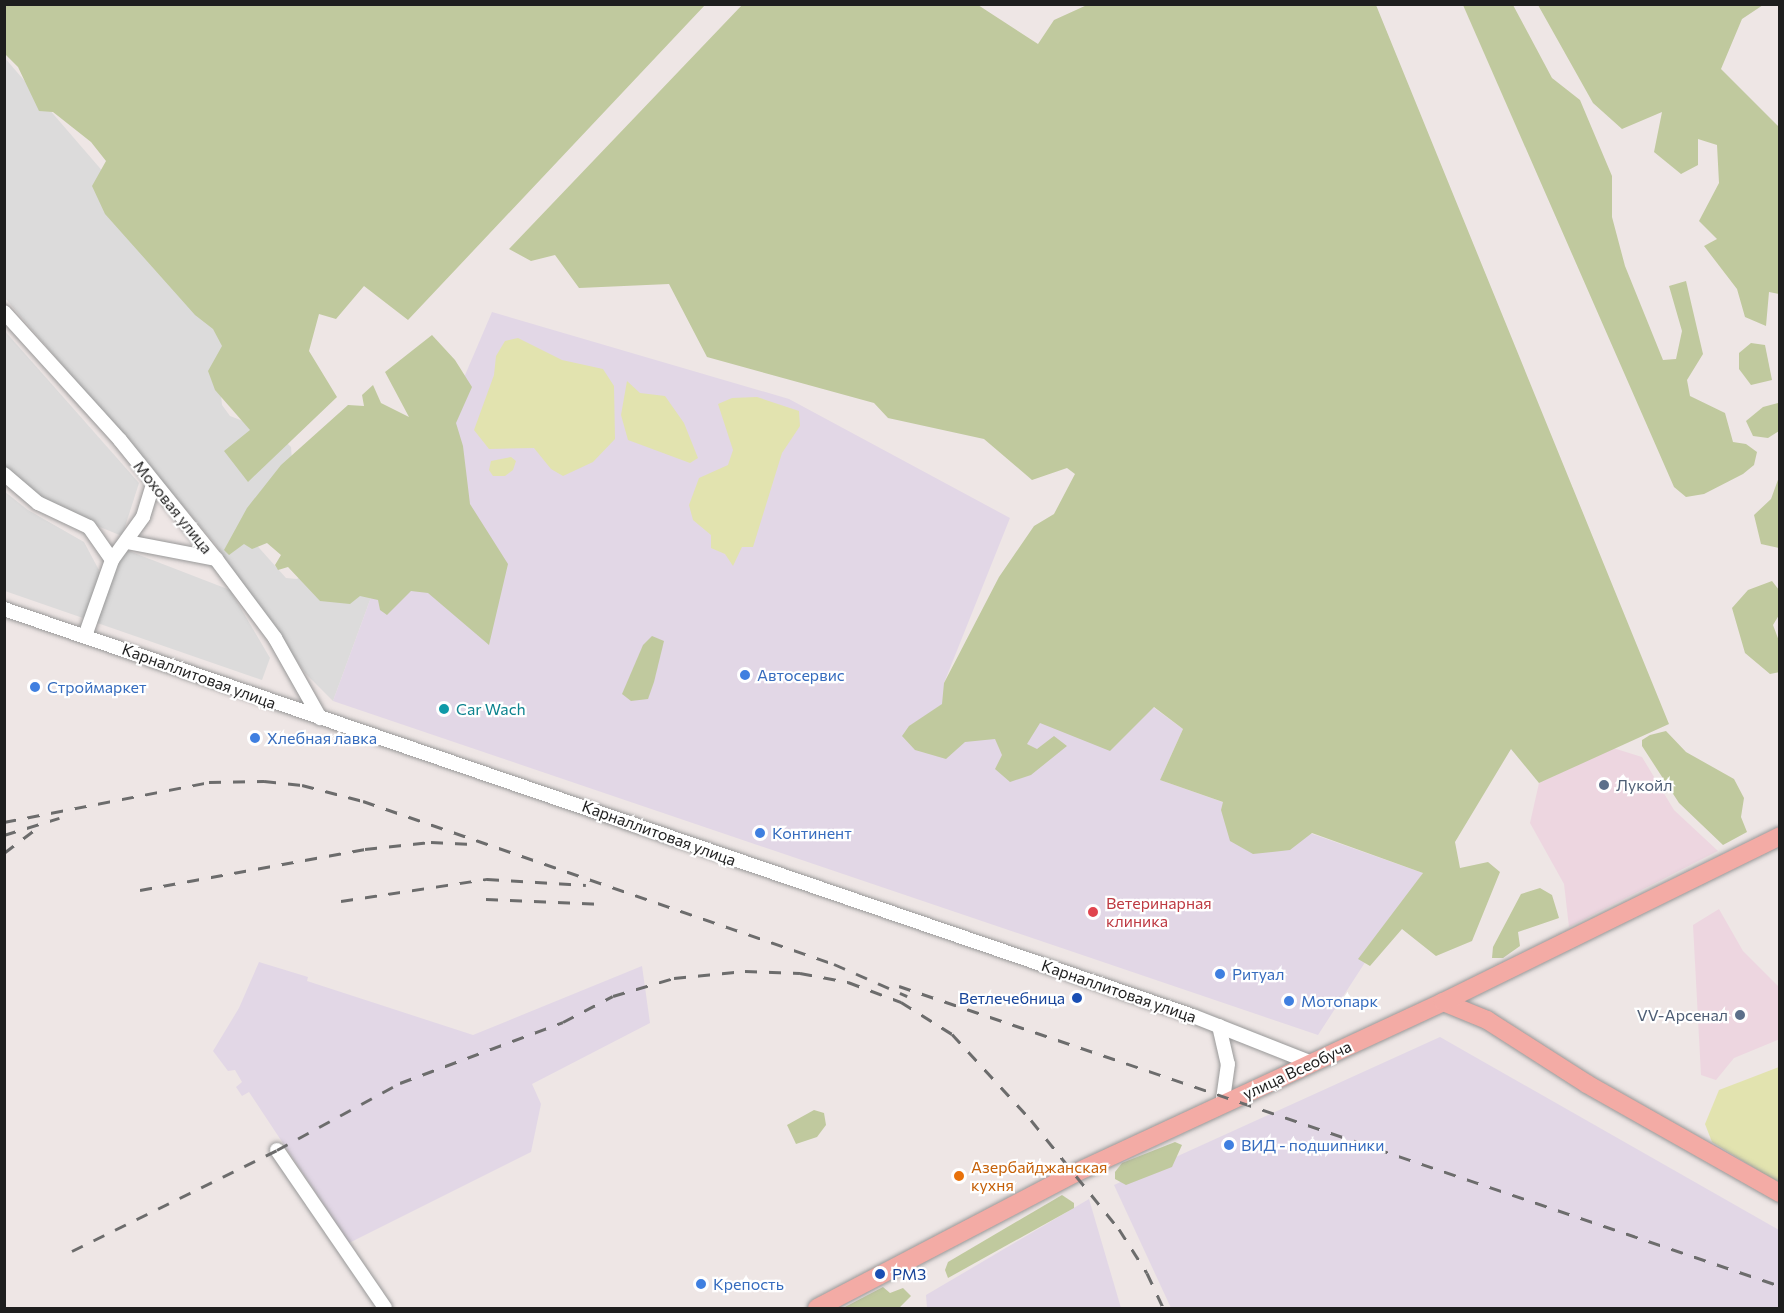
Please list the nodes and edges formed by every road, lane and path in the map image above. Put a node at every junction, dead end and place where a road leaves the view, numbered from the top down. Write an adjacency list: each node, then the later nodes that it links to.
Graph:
1 (4, 312): 3 (street, Моховая улица)
2 (4, 474): 5 (street)
3 (153, 484): 4 (street); 6 (street, Моховая улица)
4 (127, 542): 5 (street); 6 (street)
5 (112, 560): 8 (street)
6 (216, 560): 9 (street, Моховая улица)
7 (4, 609): 8 (street, Карналлитовая улица)
8 (85, 636): 9 (street, Карналлитовая улица)
9 (320, 718): 12 (street, Карналлитовая улица)
10 (1779, 836): 11 (main road, улица Всеобуча)
11 (1443, 1002): 13 (main road, улица Всеобуча); 16 (main road)
12 (1225, 1027): 13 (street, Карналлитовая улица); 14 (street)
13 (1312, 1064): 14 (main road, улица Всеобуча)
14 (1222, 1106): 18 (main road, улица Всеобуча)
15 (276, 1150): 17 (street)
16 (1779, 1193)
17 (385, 1308)
18 (817, 1308)

